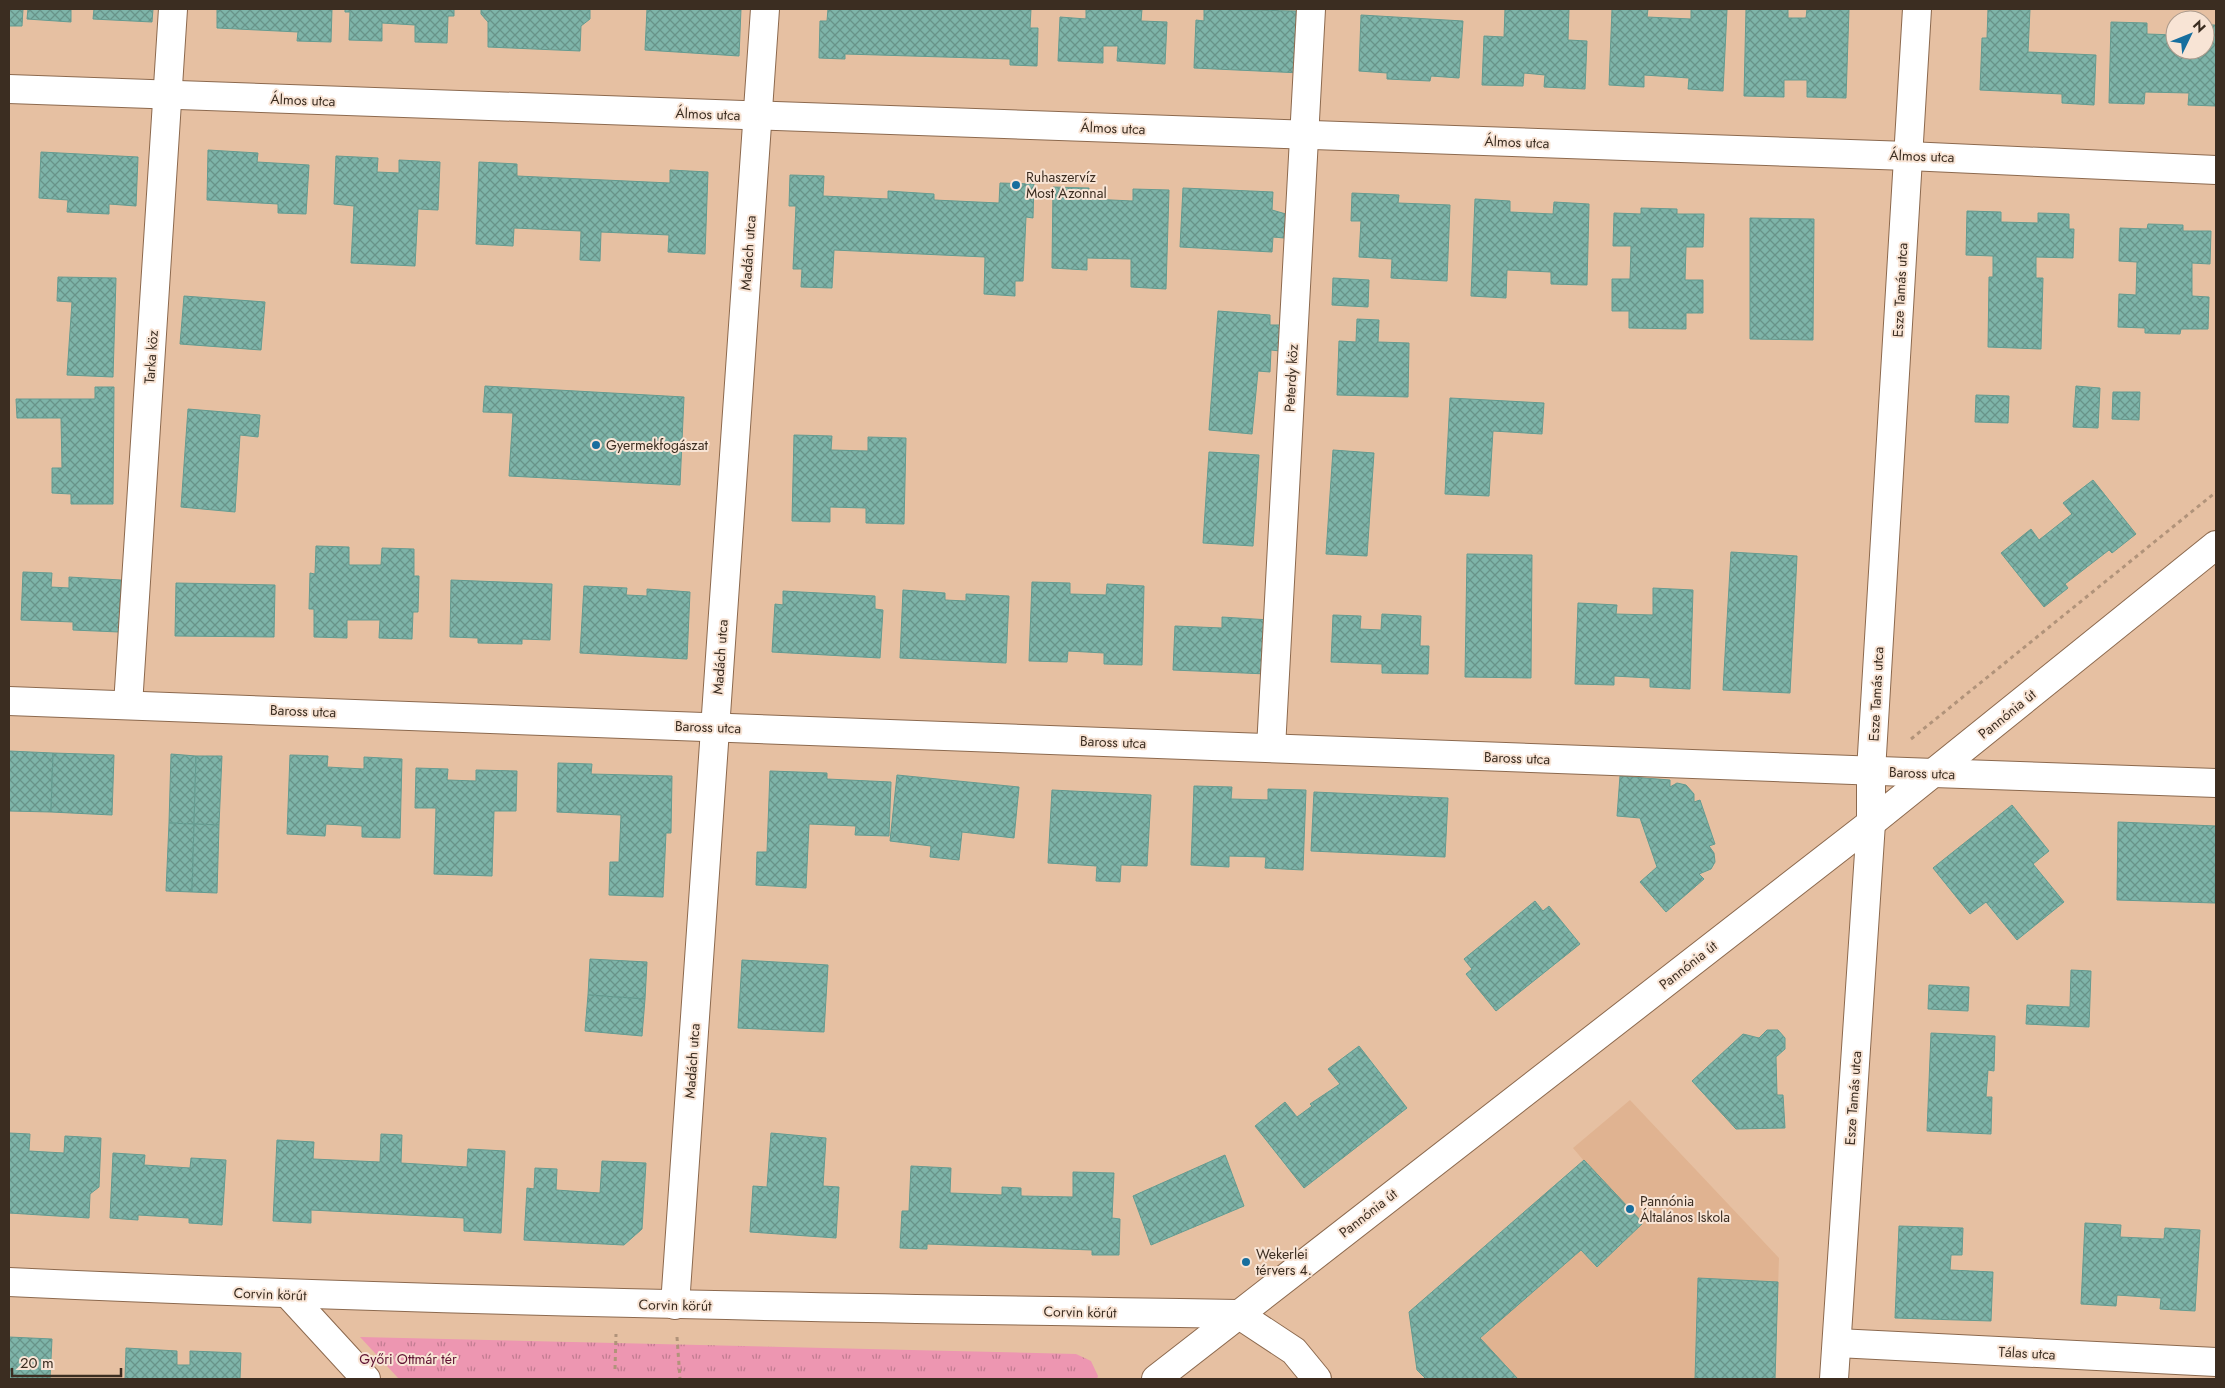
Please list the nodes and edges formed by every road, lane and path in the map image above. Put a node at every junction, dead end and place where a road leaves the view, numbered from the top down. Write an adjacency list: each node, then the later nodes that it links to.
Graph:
1 (173, 9): 6 (street, Tarka köz)
2 (765, 9): 7 (street, Madách utca)
3 (1311, 9): 8 (street, Peterdy köz)
4 (1917, 9): 9 (street, Esze Tamás utca)
5 (9, 89): 6 (street, Álmos utca)
6 (168, 95): 7 (street, Álmos utca); 14 (street, Tarka köz)
7 (757, 115): 8 (street, Álmos utca); 15 (street, Madách utca)
8 (1304, 134): 9 (street, Álmos utca); 17 (street, Peterdy köz)
9 (1908, 156): 10 (street, Álmos utca); 18 (street, Esze Tamás utca)
10 (2216, 170)
11 (2216, 492): 16 (path)
12 (2216, 546): 19 (street, Pannónia út)
13 (9, 701): 14 (street, Baross utca)
14 (128, 705): 15 (street, Baross utca)
15 (715, 727): 17 (street, Baross utca); 24 (street, Madách utca)
16 (1910, 740)
17 (1271, 748): 18 (street, Baross utca)
18 (1871, 771): 19 (street, Baross utca); 21 (street, Esze Tamás utca)
19 (1934, 773): 20 (street, Baross utca); 21 (street, Pannónia út)
20 (2216, 783)
21 (1871, 823): 25 (street, Pannónia út); 26 (street, Esze Tamás utca)
22 (9, 1282): 23 (street, Corvin körút)
23 (289, 1295): 24 (street, Corvin körút); 28 (street)
24 (675, 1306): 25 (street, Corvin körút); 29 (path)
25 (1238, 1314): 30 (street, Pannónia út); 31 (street)
26 (1837, 1343): 27 (street, Tálas utca); 32 (street, Esze Tamás utca)
27 (2216, 1362)
28 (366, 1379)
29 (680, 1379)
30 (1156, 1379)
31 (1317, 1379)
32 (1834, 1379)

